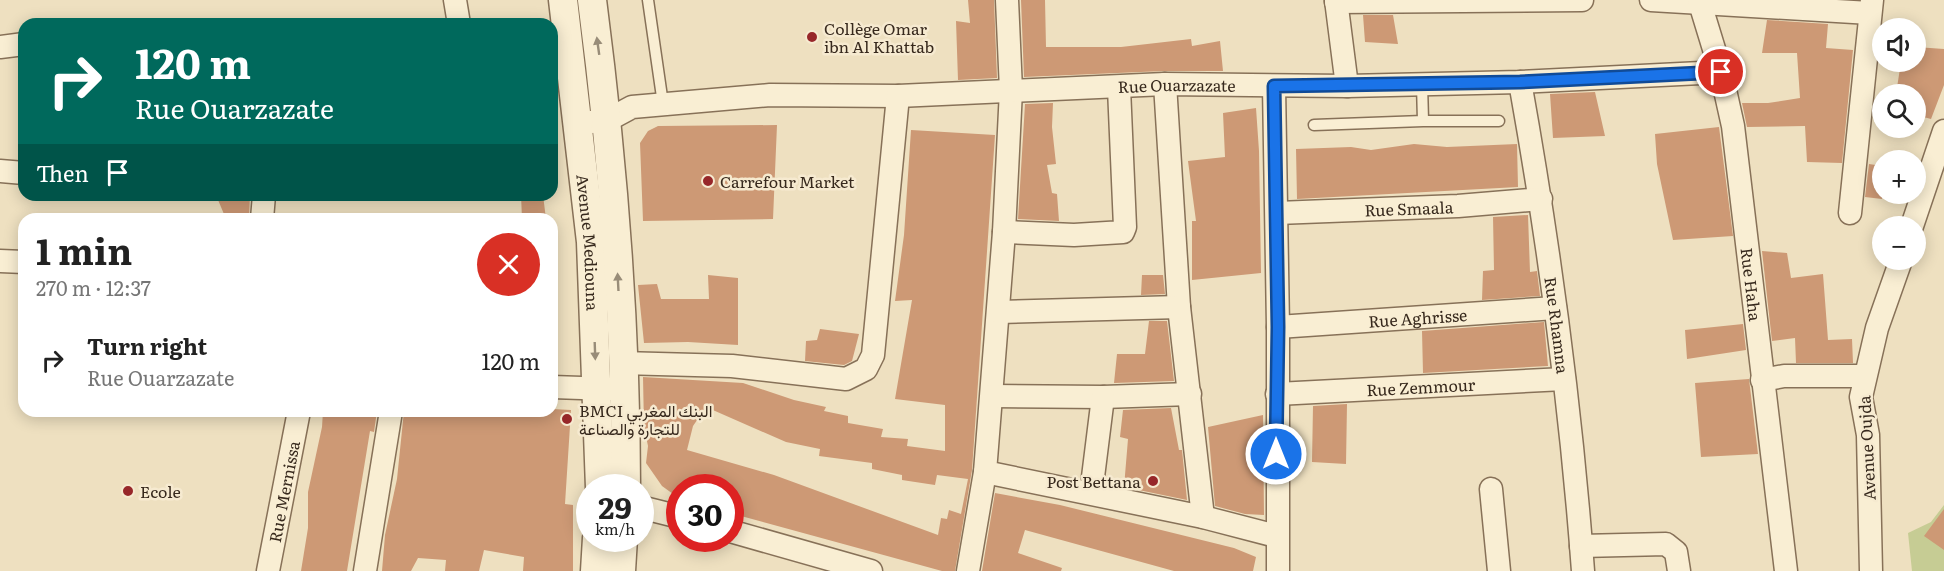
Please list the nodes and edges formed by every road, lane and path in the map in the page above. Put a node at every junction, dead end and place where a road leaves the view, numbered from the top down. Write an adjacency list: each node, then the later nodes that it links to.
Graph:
1 (454, 0): 12 (street)
2 (563, 0): 16 (street, Avenue Mediouna)
3 (592, 0): 23 (street, Avenue Mediouna, one-way to 3)
4 (648, 0): 26 (lane)
5 (1007, 0): 24 (street)
6 (1582, 0): 8 (street)
7 (1651, 0): 9 (street)
8 (1336, 1): 21 (street)
9 (1700, 2): 10 (street); 15 (street, Rue Haha)
10 (1742, 2): 11 (street)
11 (1871, 6): 38 (street)
12 (458, 18)
13 (18, 45): 14 (street)
14 (0, 47)
15 (1721, 72): 17 (street, Rue Ouarzazate); 50 (street, Rue Haha)
16 (566, 78): 23 (street); 31 (street, Avenue Mediouna)
17 (1520, 82): 19 (street, Rue Ouarzazate); 36 (street, Rue Rhamna)
18 (1165, 84): 20 (street, Rue Ouarzazate); 22 (street, Rue Ouarzazate); 44 (street)
19 (1422, 84): 21 (street, Rue Ouarzazate); 28 (lane)
20 (1274, 86): 21 (street, Rue Ouarzazate); 37 (street)
21 (1347, 86)
22 (1119, 88): 24 (street, Rue Ouarzazate); 40 (street)
23 (604, 90): 27 (street); 29 (street, Avenue Mediouna)
24 (1011, 90): 25 (street, Rue Ouarzazate); 40 (street)
25 (897, 96): 26 (street, Rue Ouarzazate); 51 (street)
26 (663, 104): 27 (street, Rue Ouarzazate)
27 (632, 106): 29 (street, Rue Ouarzazate)
28 (1423, 120): 30 (lane); 32 (lane)
29 (606, 121): 31 (street, Rue Ouarzazate); 51 (street, Avenue Mediouna, one-way to 29)
30 (1499, 121)
31 (578, 123): 51 (street, Avenue Mediouna, one-way to 51)
32 (1314, 125)
33 (1944, 131): 39 (street)
34 (0, 171): 35 (street)
35 (18, 172)
36 (1541, 199): 37 (street, Rue Smaala); 45 (street, Rue Rhamna)
37 (1277, 213): 47 (street)
38 (1850, 213)
39 (1915, 216)
40 (1004, 232): 46 (street)
41 (0, 261): 42 (street)
42 (18, 262)
43 (1897, 270): 48 (street, Avenue Oujda)
44 (1179, 307): 46 (street); 53 (street)
45 (1555, 308): 47 (street, Rue Aghrisse); 49 (street, Rue Rhamna)
46 (999, 312): 55 (street)
47 (1278, 327): 54 (street)
48 (1864, 376): 50 (street); 81 (street, Avenue Oujda)
49 (1564, 379): 54 (street, Rue Zemmour); 67 (street, Rue Rhamna)
50 (1762, 380): 80 (street, Rue Haha)
51 (614, 381): 52 (street); 60 (street, Avenue Mediouna); 61 (street, Avenue Mediouna)
52 (558, 386)
53 (1190, 394): 56 (street); 64 (street)
54 (1277, 394): 66 (street)
55 (992, 396): 56 (street); 59 (street)
56 (1103, 397): 63 (street)
57 (298, 417): 70 (street, Rue Mernissa)
58 (390, 417): 71 (street)
59 (985, 472): 63 (street); 75 (street)
60 (602, 474)
61 (624, 474)
62 (1491, 489): 77 (street)
63 (1091, 493): 64 (street)
64 (1203, 517): 66 (street)
65 (744, 535): 74 (street)
66 (1276, 536): 76 (street)
67 (1581, 546): 78 (street, Rue Rhamna); 79 (street)
68 (596, 552): 72 (street)
69 (622, 552): 73 (street)
70 (268, 571)
71 (365, 571)
72 (595, 571)
73 (621, 571)
74 (871, 571)
75 (968, 571)
76 (1278, 571)
77 (1499, 571)
78 (1583, 571)
79 (1679, 571)
80 (1786, 571)
81 (1871, 571)

